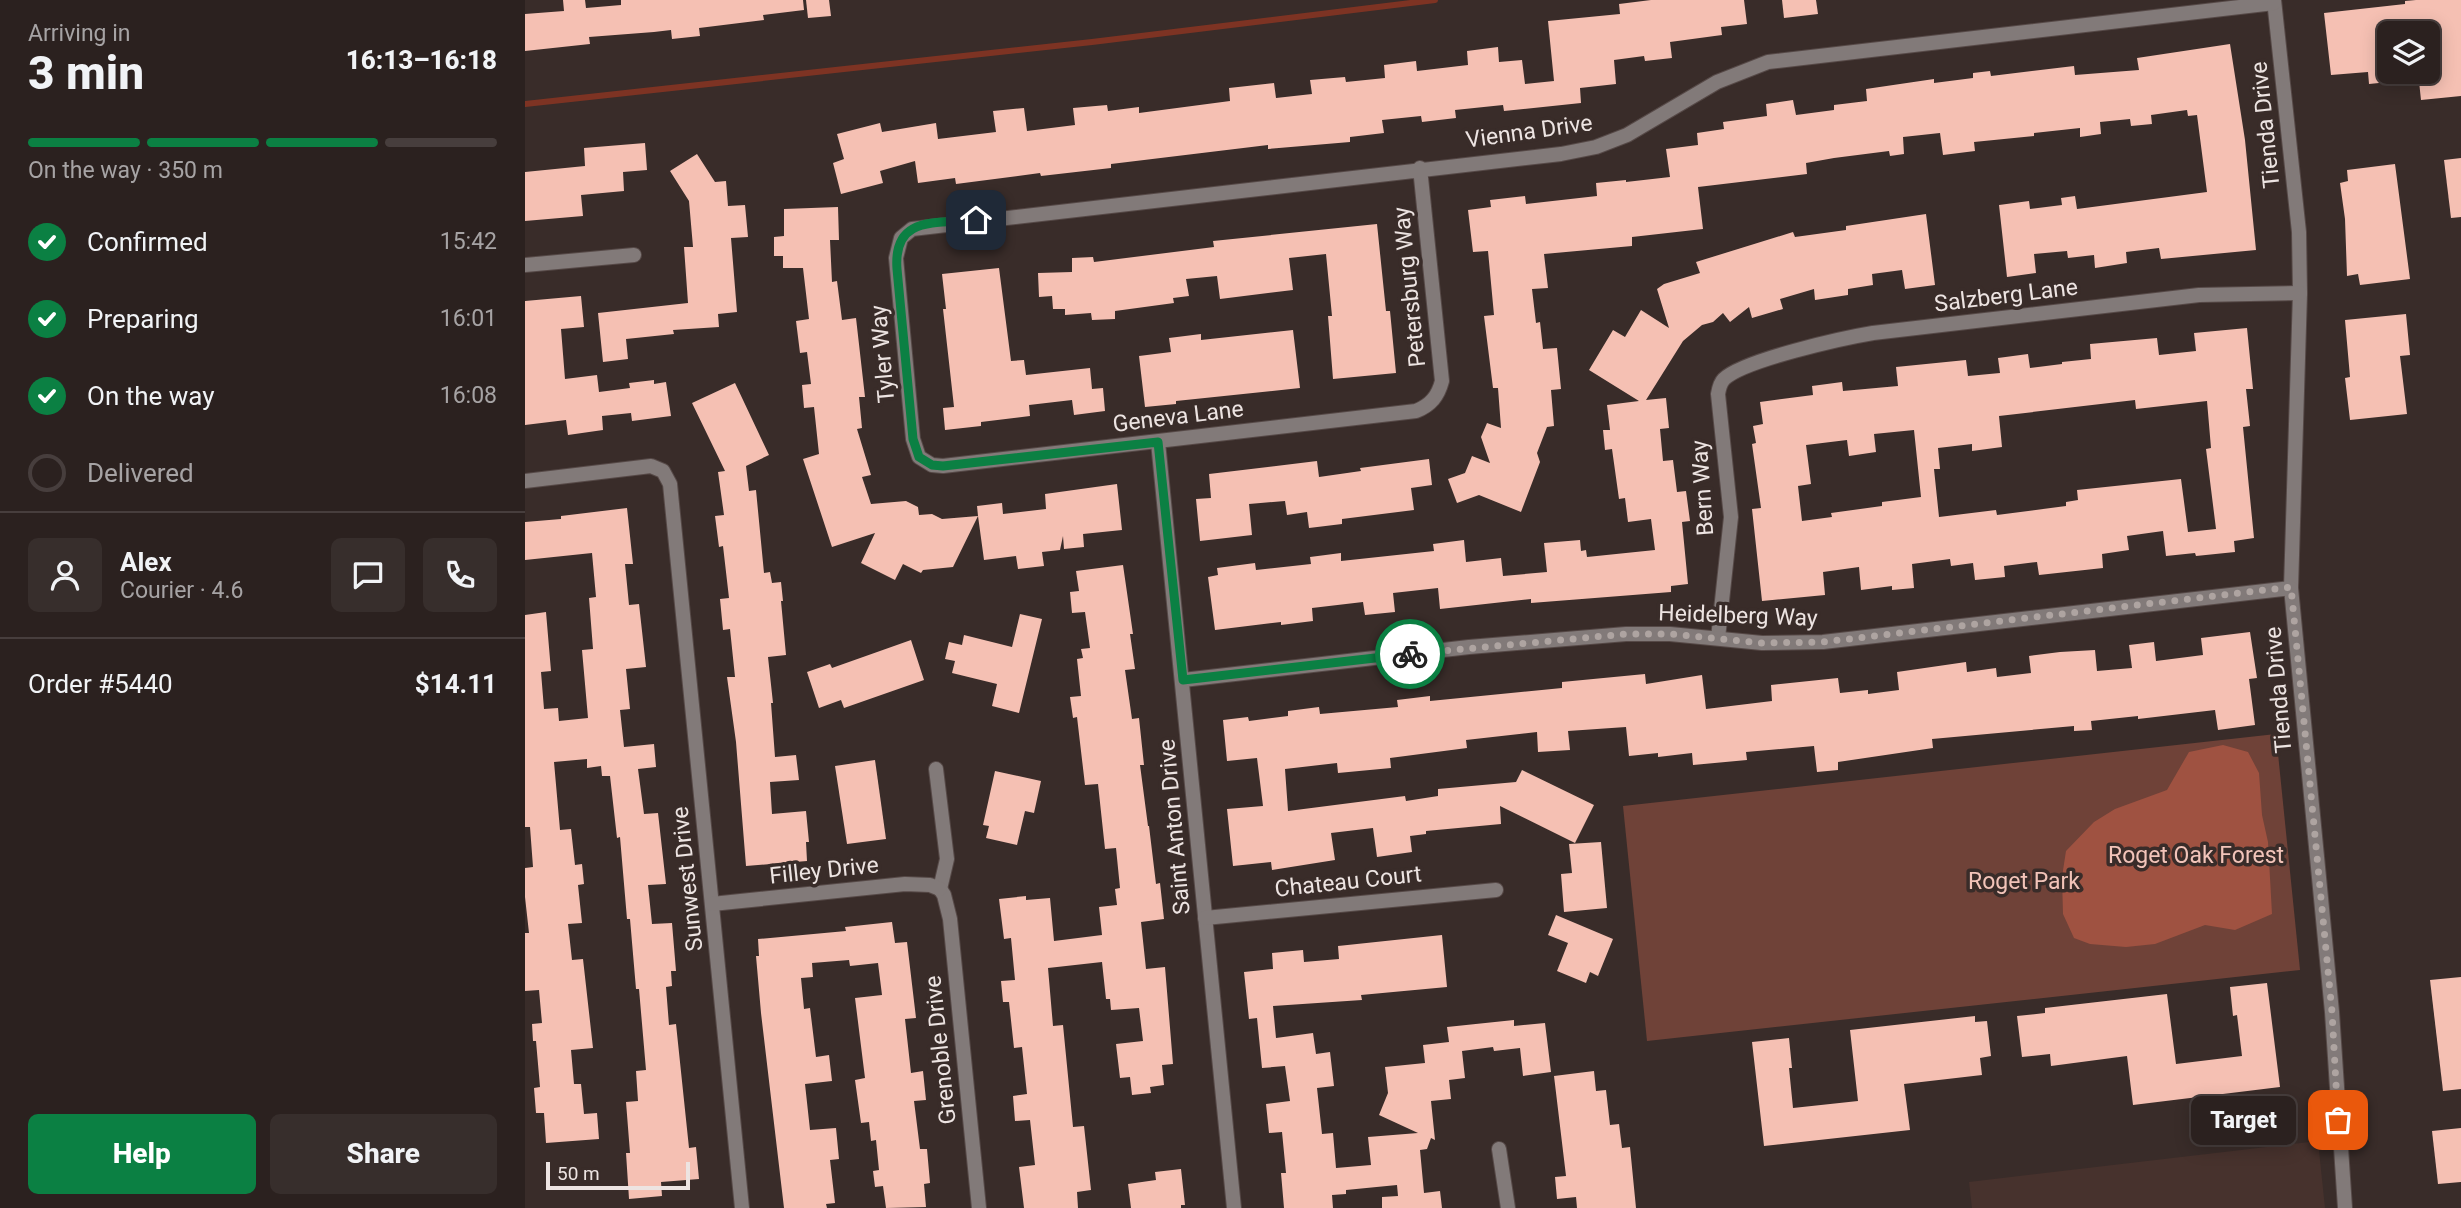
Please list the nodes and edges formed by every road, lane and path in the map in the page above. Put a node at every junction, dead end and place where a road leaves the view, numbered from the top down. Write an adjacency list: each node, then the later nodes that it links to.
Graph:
1 (2274, 2): 2 (street, Vienna Drive); 6 (street, Tienda Drive)
2 (1420, 168): 3 (street, Vienna Drive); 8 (street, Petersburg Way)
3 (901, 238): 10 (street, Tyler Way)
4 (634, 255): 5 (street)
5 (525, 265)
6 (2300, 293): 7 (street, Salzberg Lane); 12 (street, Tienda Drive)
7 (1725, 378): 13 (street, Bern Way)
8 (1434, 399): 9 (street, Geneva Lane)
9 (1158, 442): 10 (street, Geneva Lane); 14 (street, Saint Anton Drive)
10 (924, 462)
11 (525, 481): 18 (street, Sunwest Drive)
12 (2291, 587): 13 (street, Heidelberg Way); 25 (street, Tienda Drive)
13 (1718, 638): 14 (street, Heidelberg Way)
14 (1183, 680): 19 (street, Saint Anton Drive)
15 (936, 769): 16 (street)
16 (940, 889): 18 (street, Filley Drive); 22 (street, Grenoble Drive)
17 (1496, 890): 19 (street, Chateau Court)
18 (712, 904): 21 (street, Sunwest Drive)
19 (1205, 918): 23 (street, Saint Anton Drive)
20 (1499, 1149): 24 (street)
21 (742, 1208)
22 (979, 1208)
23 (1234, 1208)
24 (1508, 1208)
25 (2345, 1208)

